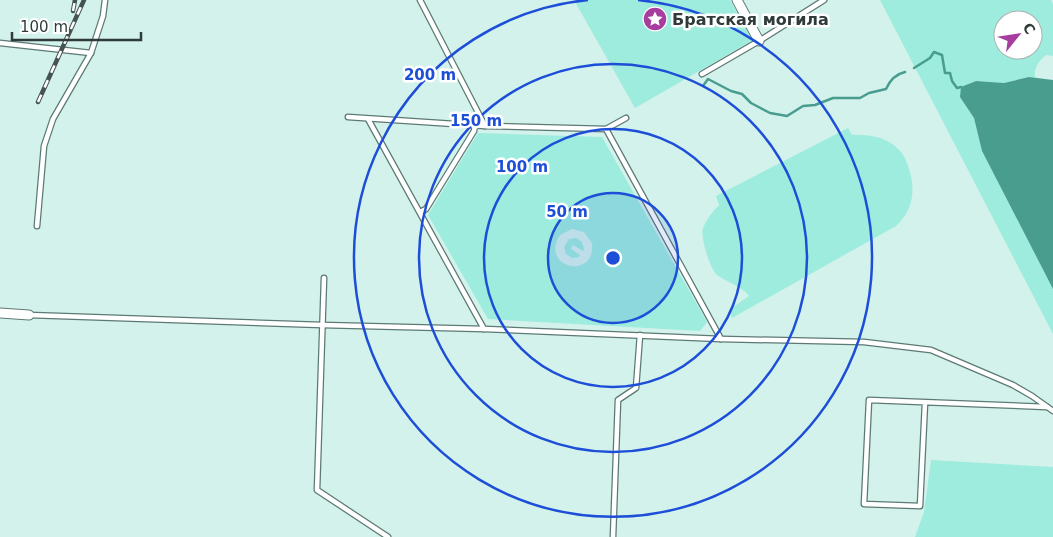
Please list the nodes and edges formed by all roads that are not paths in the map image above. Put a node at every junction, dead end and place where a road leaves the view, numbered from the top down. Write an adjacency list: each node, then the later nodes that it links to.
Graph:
1 (105, 0): 7 (lane)
2 (420, 0): 13 (lane)
3 (737, 0): 5 (street)
4 (824, 0): 5 (lane)
5 (759, 41): 8 (lane)
6 (0, 43): 7 (lane)
7 (91, 53): 16 (lane)
8 (702, 74)
9 (348, 117): 11 (lane)
10 (626, 118): 14 (lane)
11 (368, 119): 12 (lane); 15 (lane)
12 (474, 125): 13 (lane); 15 (lane)
13 (485, 126): 14 (lane)
14 (606, 129): 23 (lane)
15 (420, 212): 21 (lane)
16 (37, 226)
17 (324, 278): 20 (lane)
18 (0, 313): 19 (street)
19 (29, 315): 20 (lane)
20 (322, 325): 21 (lane); 27 (lane)
21 (484, 329): 22 (lane)
22 (640, 335): 23 (lane); 28 (lane)
23 (720, 339): 25 (lane)
24 (924, 403): 24 (lane); 25 (lane)
25 (1048, 407): 26 (lane)
26 (1053, 411)
27 (388, 537)
28 (613, 537)

